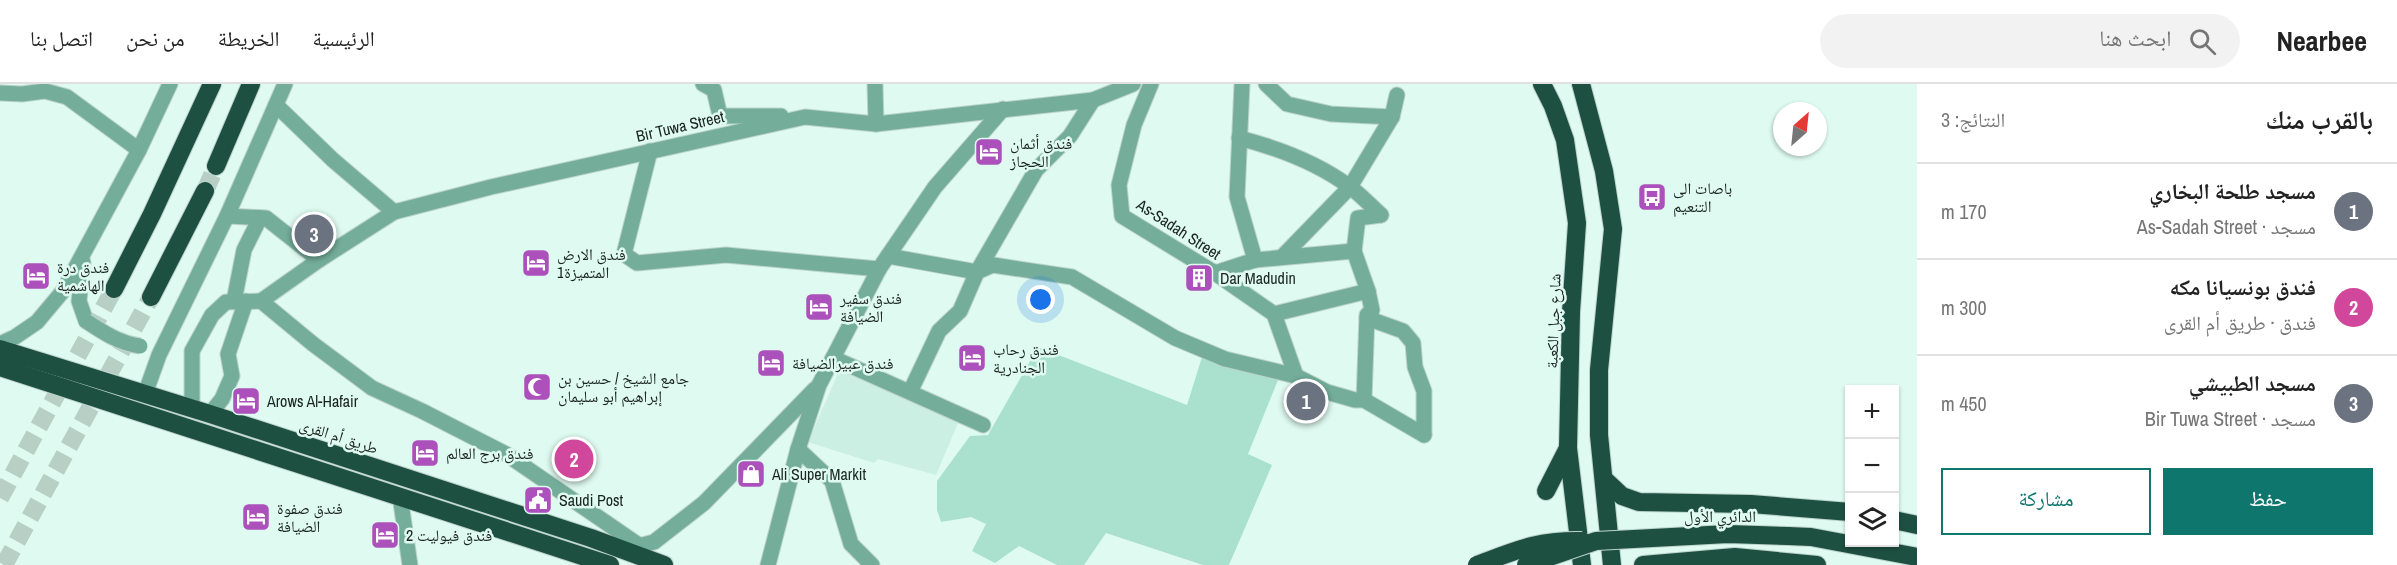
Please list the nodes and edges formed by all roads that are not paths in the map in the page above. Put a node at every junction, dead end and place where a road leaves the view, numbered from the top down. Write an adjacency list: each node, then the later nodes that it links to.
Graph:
1 (170, 84): 22 (street)
2 (212, 84): 38 (highway)
3 (251, 84): 24 (highway)
4 (285, 84): 16 (street)
5 (875, 84): 20 (street)
6 (1133, 84): 15 (street, Bir Tuwa Street)
7 (1151, 84): 37 (street, As-Sadah Street)
8 (1242, 84): 21 (street)
9 (1266, 84): 19 (street)
10 (1542, 84): 57 (highway, شارع جبل الكعبة)
11 (1581, 84): 59 (highway)
12 (710, 86): 18 (street)
13 (0, 93): 22 (street)
14 (1397, 95): 19 (street)
15 (1092, 100): 17 (street, Bir Tuwa Street); 36 (street)
16 (276, 105): 27 (street); 28 (street)
17 (1003, 109): 20 (street, Bir Tuwa Street); 35 (street)
18 (805, 117): 20 (street, Bir Tuwa Street); 23 (street, Bir Tuwa Street)
19 (1392, 117): 25 (street)
20 (876, 124)
21 (1239, 138): 25 (street); 34 (street)
22 (139, 150): 31 (street)
23 (650, 151): 27 (street, Bir Tuwa Street); 35 (street)
24 (216, 166)
25 (1350, 187): 30 (street); 32 (street)
26 (205, 191): 40 (highway)
27 (394, 212): 33 (street, Bir Tuwa Street)
28 (227, 216): 29 (street); 44 (street)
29 (260, 218): 33 (street); 41 (street)
30 (1354, 251): 32 (street); 39 (street)
31 (84, 253): 44 (street, bridge); 45 (street)
32 (1282, 257): 34 (street)
33 (319, 260): 41 (street, Bir Tuwa Street)
34 (1255, 260): 37 (street)
35 (884, 262): 36 (street); 47 (street)
36 (977, 272): 49 (street); 51 (street)
37 (1215, 273): 42 (street, As-Sadah Street)
38 (114, 289)
39 (1368, 291): 42 (street); 43 (street)
40 (151, 297)
41 (247, 301): 54 (street, Bir Tuwa Street); 55 (street); 66 (street)
42 (1274, 314): 49 (street)
43 (1367, 318): 53 (street); 53 (street)
44 (175, 321): 52 (street)
45 (0, 344)
46 (0, 349): 52 (highway, طريق أم القرى)
47 (833, 358): 50 (street); 51 (street)
48 (0, 367): 61 (highway)
49 (1296, 376): 53 (street)
50 (819, 385): 58 (street); 66 (street)
51 (910, 392): 56 (street)
52 (145, 394): 54 (highway, طريق أم القرى)
53 (1364, 400)
54 (192, 408): 55 (highway, طريق أم القرى)
55 (210, 414): 66 (highway, طريق أم القرى)
56 (983, 425)
57 (1568, 448): 60 (highway); 76 (highway, شارع جبل الكعبة)
58 (798, 449): 72 (street); 73 (street)
59 (1605, 480): 62 (highway); 77 (highway)
60 (1546, 491)
61 (400, 496): 68 (highway); 69 (street)
62 (1845, 512)
63 (1899, 521): 64 (highway)
64 (1917, 525)
65 (1596, 541): 67 (highway, الدائري الأول, bridge); 74 (highway, bridge); 75 (highway, الدائري الأول, bridge)
66 (633, 548): 68 (highway); 71 (highway, طريق أم القرى)
67 (1917, 557)
68 (590, 562): 70 (highway)
69 (410, 565)
70 (610, 565)
71 (664, 565)
72 (768, 565)
73 (872, 565)
74 (1477, 565)
75 (1526, 565)
76 (1582, 565)
77 (1612, 565)
78 (1643, 565): 79 (highway)
79 (1817, 565)

